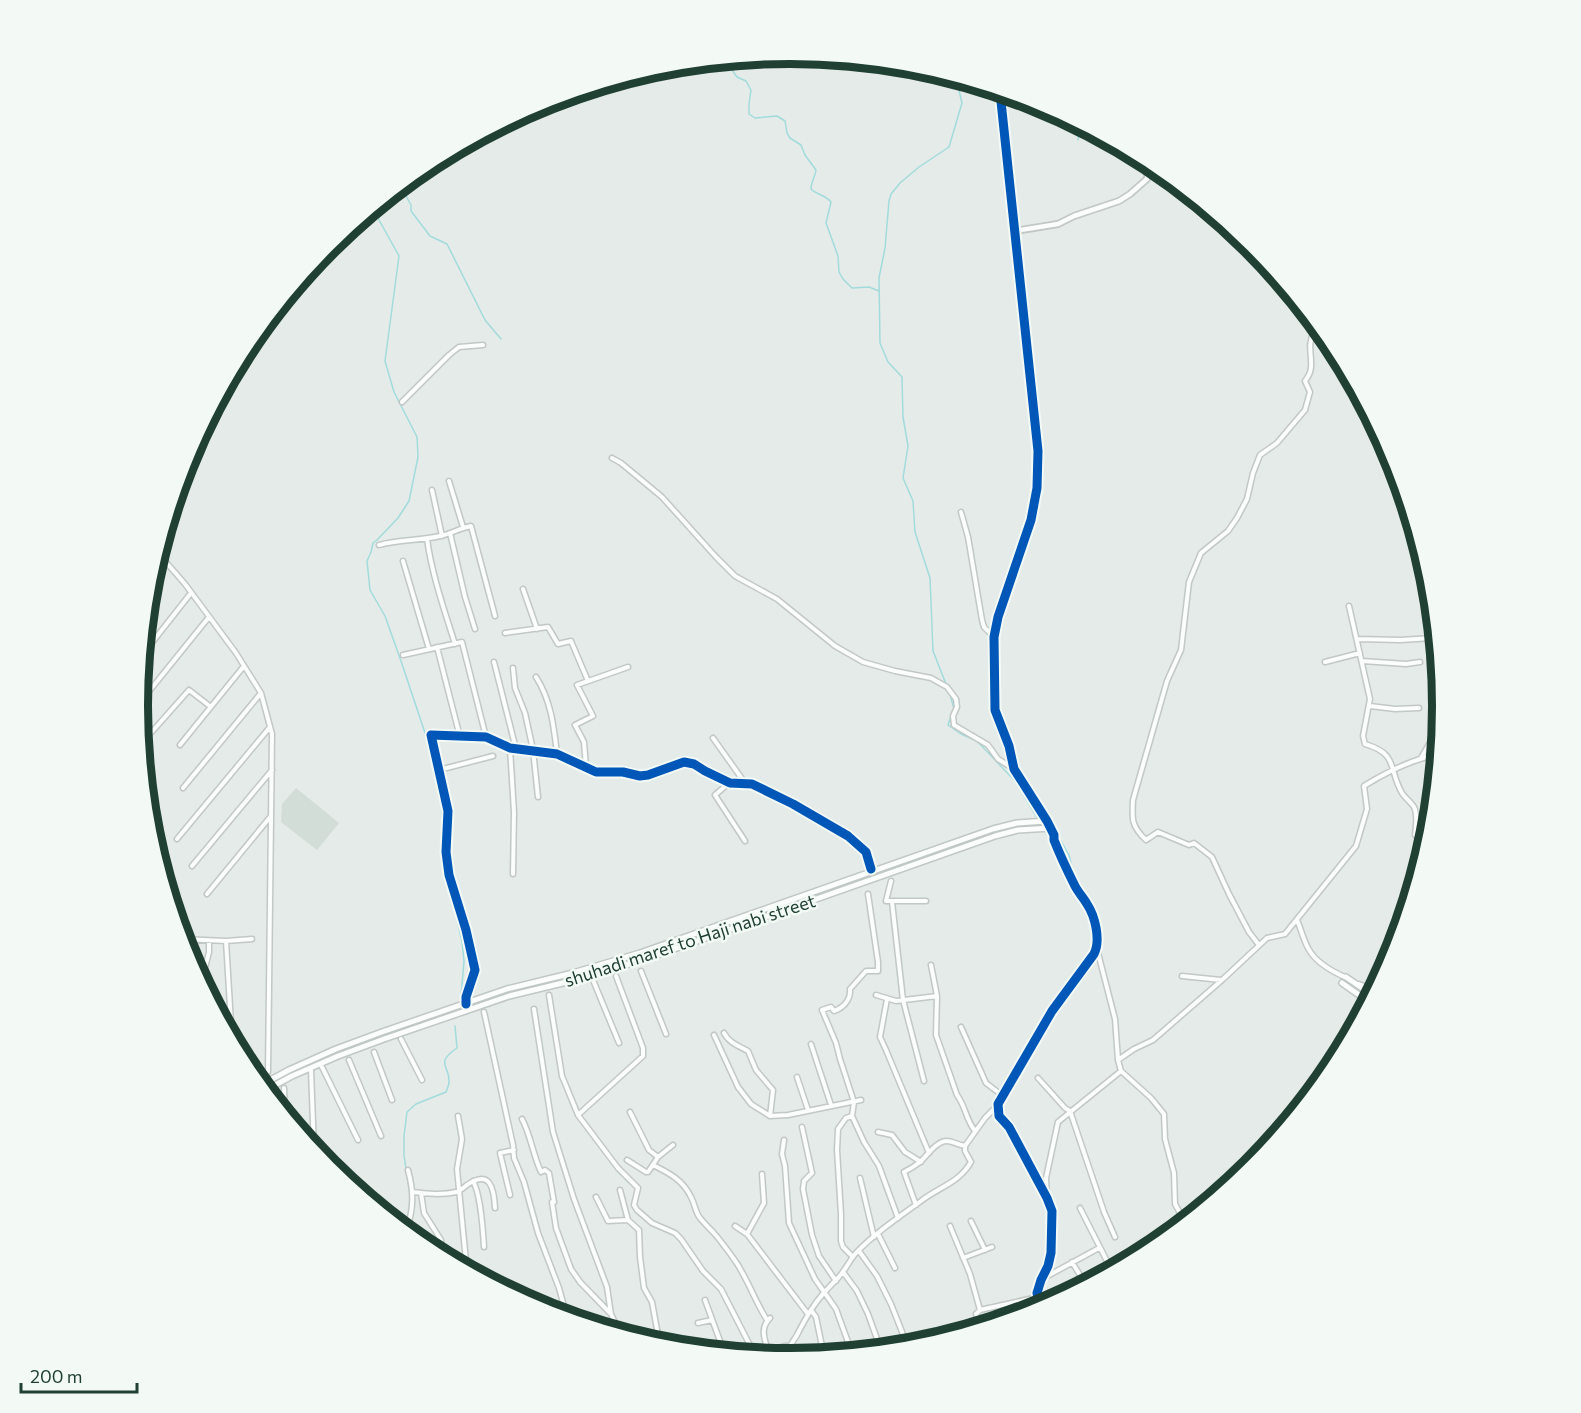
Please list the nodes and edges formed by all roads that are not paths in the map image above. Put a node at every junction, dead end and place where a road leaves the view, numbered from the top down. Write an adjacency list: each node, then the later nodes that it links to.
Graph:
1 (1001, 100): 3 (street)
2 (1148, 173): 3 (street)
3 (1015, 231): 26 (street)
4 (1313, 334): 93 (street)
5 (483, 345): 6 (street)
6 (402, 402)
7 (612, 458): 64 (street)
8 (449, 481): 11 (street)
9 (432, 490): 13 (street)
10 (961, 512): 26 (street)
11 (463, 528): 12 (street); 21 (street)
12 (450, 533): 13 (street); 23 (street)
13 (442, 536): 14 (street)
14 (427, 538): 15 (street); 30 (street)
15 (379, 545)
16 (403, 561): 32 (street)
17 (165, 562): 19 (street)
18 (523, 588): 24 (street)
19 (192, 593): 22 (street); 29 (street)
20 (1349, 606): 28 (street)
21 (495, 616)
22 (209, 617): 39 (street); 44 (street)
23 (475, 629)
24 (537, 629): 25 (street); 43 (street)
25 (505, 633)
26 (994, 637): 64 (street)
27 (1428, 638): 28 (street)
28 (1358, 639): 33 (street)
29 (152, 643)
30 (455, 644): 31 (street); 52 (street)
31 (437, 647): 32 (street); 51 (street)
32 (429, 649): 34 (street)
33 (1360, 653): 35 (street); 37 (street)
34 (403, 655)
35 (1362, 661): 38 (street); 46 (street)
36 (494, 662): 57 (street)
37 (1325, 662)
38 (1420, 662)
39 (244, 666): 45 (street); 47 (street)
40 (628, 667): 43 (street)
41 (513, 668): 58 (street)
42 (536, 677): 59 (street)
43 (588, 681): 63 (street)
44 (149, 692)
45 (261, 693): 49 (street); 70 (street)
46 (1370, 706): 48 (street); 65 (street)
47 (211, 707): 50 (street); 55 (street)
48 (1419, 708)
49 (270, 727): 67 (street); 76 (street)
50 (149, 735)
51 (460, 737): 52 (street); 66 (street)
52 (486, 737): 56 (street)
53 (712, 738): 69 (street)
54 (1431, 740): 62 (street)
55 (180, 745)
56 (510, 748): 57 (street); 80 (street)
57 (516, 749): 58 (street)
58 (533, 750): 59 (street); 71 (street)
59 (557, 754): 63 (street)
60 (493, 756): 66 (street)
61 (1430, 756): 62 (street)
62 (1420, 758): 65 (street)
63 (586, 767): 68 (street)
64 (1014, 769): 73 (street)
65 (1394, 769): 75 (street); 86 (street)
66 (439, 770): 112 (street)
67 (272, 771): 72 (street); 78 (street)
68 (730, 783): 69 (street); 77 (street)
69 (746, 783): 79 (street)
70 (183, 788)
71 (538, 797)
72 (272, 815): 82 (street); 129 (street)
73 (1047, 821): 74 (street); 112 (main road)
74 (1051, 828): 94 (street); 135 (main road, shuhadi maref to Haji nabi street)
75 (1419, 838)
76 (177, 839)
77 (745, 841)
78 (192, 866)
79 (871, 869)
80 (513, 874)
81 (891, 881): 85 (street)
82 (207, 894)
83 (868, 894): 141 (street)
84 (926, 901): 85 (street)
85 (892, 902): 111 (street)
86 (1297, 920): 93 (street); 100 (street)
87 (252, 939): 91 (street)
88 (193, 940): 89 (street)
89 (196, 940): 90 (street); 92 (street)
90 (209, 941): 91 (street); 96 (street)
91 (226, 941): 115 (street)
92 (195, 945)
93 (1259, 945): 102 (street)
94 (1097, 949): 125 (street); 137 (street)
95 (931, 965): 108 (street)
96 (205, 969)
97 (641, 971): 118 (street)
98 (616, 976): 147 (street)
99 (1182, 976): 102 (street)
100 (1346, 977): 104 (street); 105 (main road)
101 (593, 980): 121 (street)
102 (1222, 980): 125 (street)
103 (1342, 983): 109 (main road)
104 (1368, 987)
105 (1366, 991)
106 (549, 995): 147 (street)
107 (876, 995): 110 (street)
108 (938, 996): 111 (street); 153 (street)
109 (1362, 997)
110 (887, 999): 111 (street); 162 (street)
111 (903, 1000): 134 (street)
112 (466, 1004): 133 (main road)
113 (534, 1009): 213 (street)
114 (484, 1012): 161 (street)
115 (231, 1019)
116 (961, 1027): 137 (street)
117 (724, 1033): 149 (street)
118 (666, 1034)
119 (714, 1035): 149 (street)
120 (400, 1039): 132 (street)
121 (619, 1043)
122 (811, 1044): 143 (street)
123 (374, 1052): 138 (street)
124 (350, 1060): 156 (street)
125 (1118, 1060): 128 (street)
126 (322, 1067): 157 (street)
127 (311, 1070): 155 (street)
128 (1121, 1071): 146 (street); 181 (street)
129 (268, 1072)
130 (797, 1077): 144 (street)
131 (1038, 1078): 146 (street)
132 (422, 1080)
133 (269, 1081)
134 (924, 1081)
135 (273, 1086)
136 (284, 1088): 140 (street)
137 (1003, 1096): 142 (street)
138 (392, 1100)
139 (861, 1100): 141 (street)
140 (285, 1101)
141 (854, 1102): 143 (street); 150 (street)
142 (998, 1104): 153 (street); 177 (street)
143 (831, 1106): 144 (street)
144 (808, 1110): 149 (street)
145 (630, 1112): 163 (street)
146 (1070, 1112): 177 (street); 190 (street)
147 (578, 1115): 224 (street)
148 (458, 1116): 173 (street)
149 (770, 1116)
150 (852, 1116): 182 (street); 197 (street)
151 (522, 1119): 213 (street)
152 (802, 1127): 206 (street)
153 (975, 1131): 160 (street)
154 (878, 1132): 165 (street)
155 (313, 1136)
156 (381, 1136)
157 (358, 1140)
158 (784, 1140): 207 (street)
159 (673, 1145): 163 (street)
160 (965, 1146): 162 (street); 178 (street)
161 (514, 1150): 175 (street); 210 (street)
162 (929, 1153): 165 (street)
163 (658, 1157): 166 (street)
164 (627, 1160): 166 (street)
165 (921, 1162): 178 (street)
166 (653, 1165): 225 (street)
167 (408, 1170): 172 (street)
168 (762, 1174): 188 (street)
169 (860, 1178): 189 (street)
170 (473, 1182): 173 (street); 179 (street); 192 (street)
171 (620, 1190): 183 (street)
172 (413, 1192): 174 (street); 185 (street)
173 (459, 1192): 174 (street); 199 (street)
174 (421, 1193): 191 (street)
175 (510, 1195)
176 (596, 1197): 183 (street)
177 (1047, 1198): 205 (street)
178 (916, 1205): 182 (street)
179 (495, 1208)
180 (1080, 1208): 194 (street)
181 (1181, 1216)
182 (898, 1218): 189 (street)
183 (628, 1220): 218 (street)
184 (972, 1221): 195 (street)
185 (409, 1222)
186 (735, 1226): 188 (street)
187 (950, 1226): 198 (street)
188 (747, 1234): 212 (street)
189 (876, 1236): 196 (street); 202 (street)
190 (1115, 1237)
191 (441, 1244)
192 (484, 1247)
193 (992, 1247): 195 (street)
194 (1099, 1248): 200 (street); 201 (street)
195 (985, 1250): 198 (street)
196 (859, 1251): 197 (street); 219 (street)
197 (853, 1257): 203 (street)
198 (963, 1258): 211 (street)
199 (466, 1261)
200 (1072, 1262): 204 (street); 205 (street)
201 (1108, 1264)
202 (896, 1268)
203 (843, 1272): 206 (street); 220 (street)
204 (1082, 1278)
205 (1041, 1280): 208 (street)
206 (836, 1281): 207 (street)
207 (824, 1293): 212 (street); 222 (street)
208 (1038, 1297): 211 (street)
209 (705, 1300): 214 (street)
210 (564, 1307)
211 (980, 1310): 215 (street)
212 (810, 1312): 223 (street); 226 (street)
213 (611, 1314): 217 (street)
214 (712, 1320): 216 (street); 221 (street)
215 (978, 1320)
216 (698, 1323)
217 (616, 1324)
218 (658, 1334)
219 (904, 1338)
220 (878, 1342)
221 (721, 1344)
222 (849, 1345)
223 (790, 1346): 227 (street)
224 (751, 1347)
225 (767, 1347)
226 (822, 1347)
227 (777, 1348)

